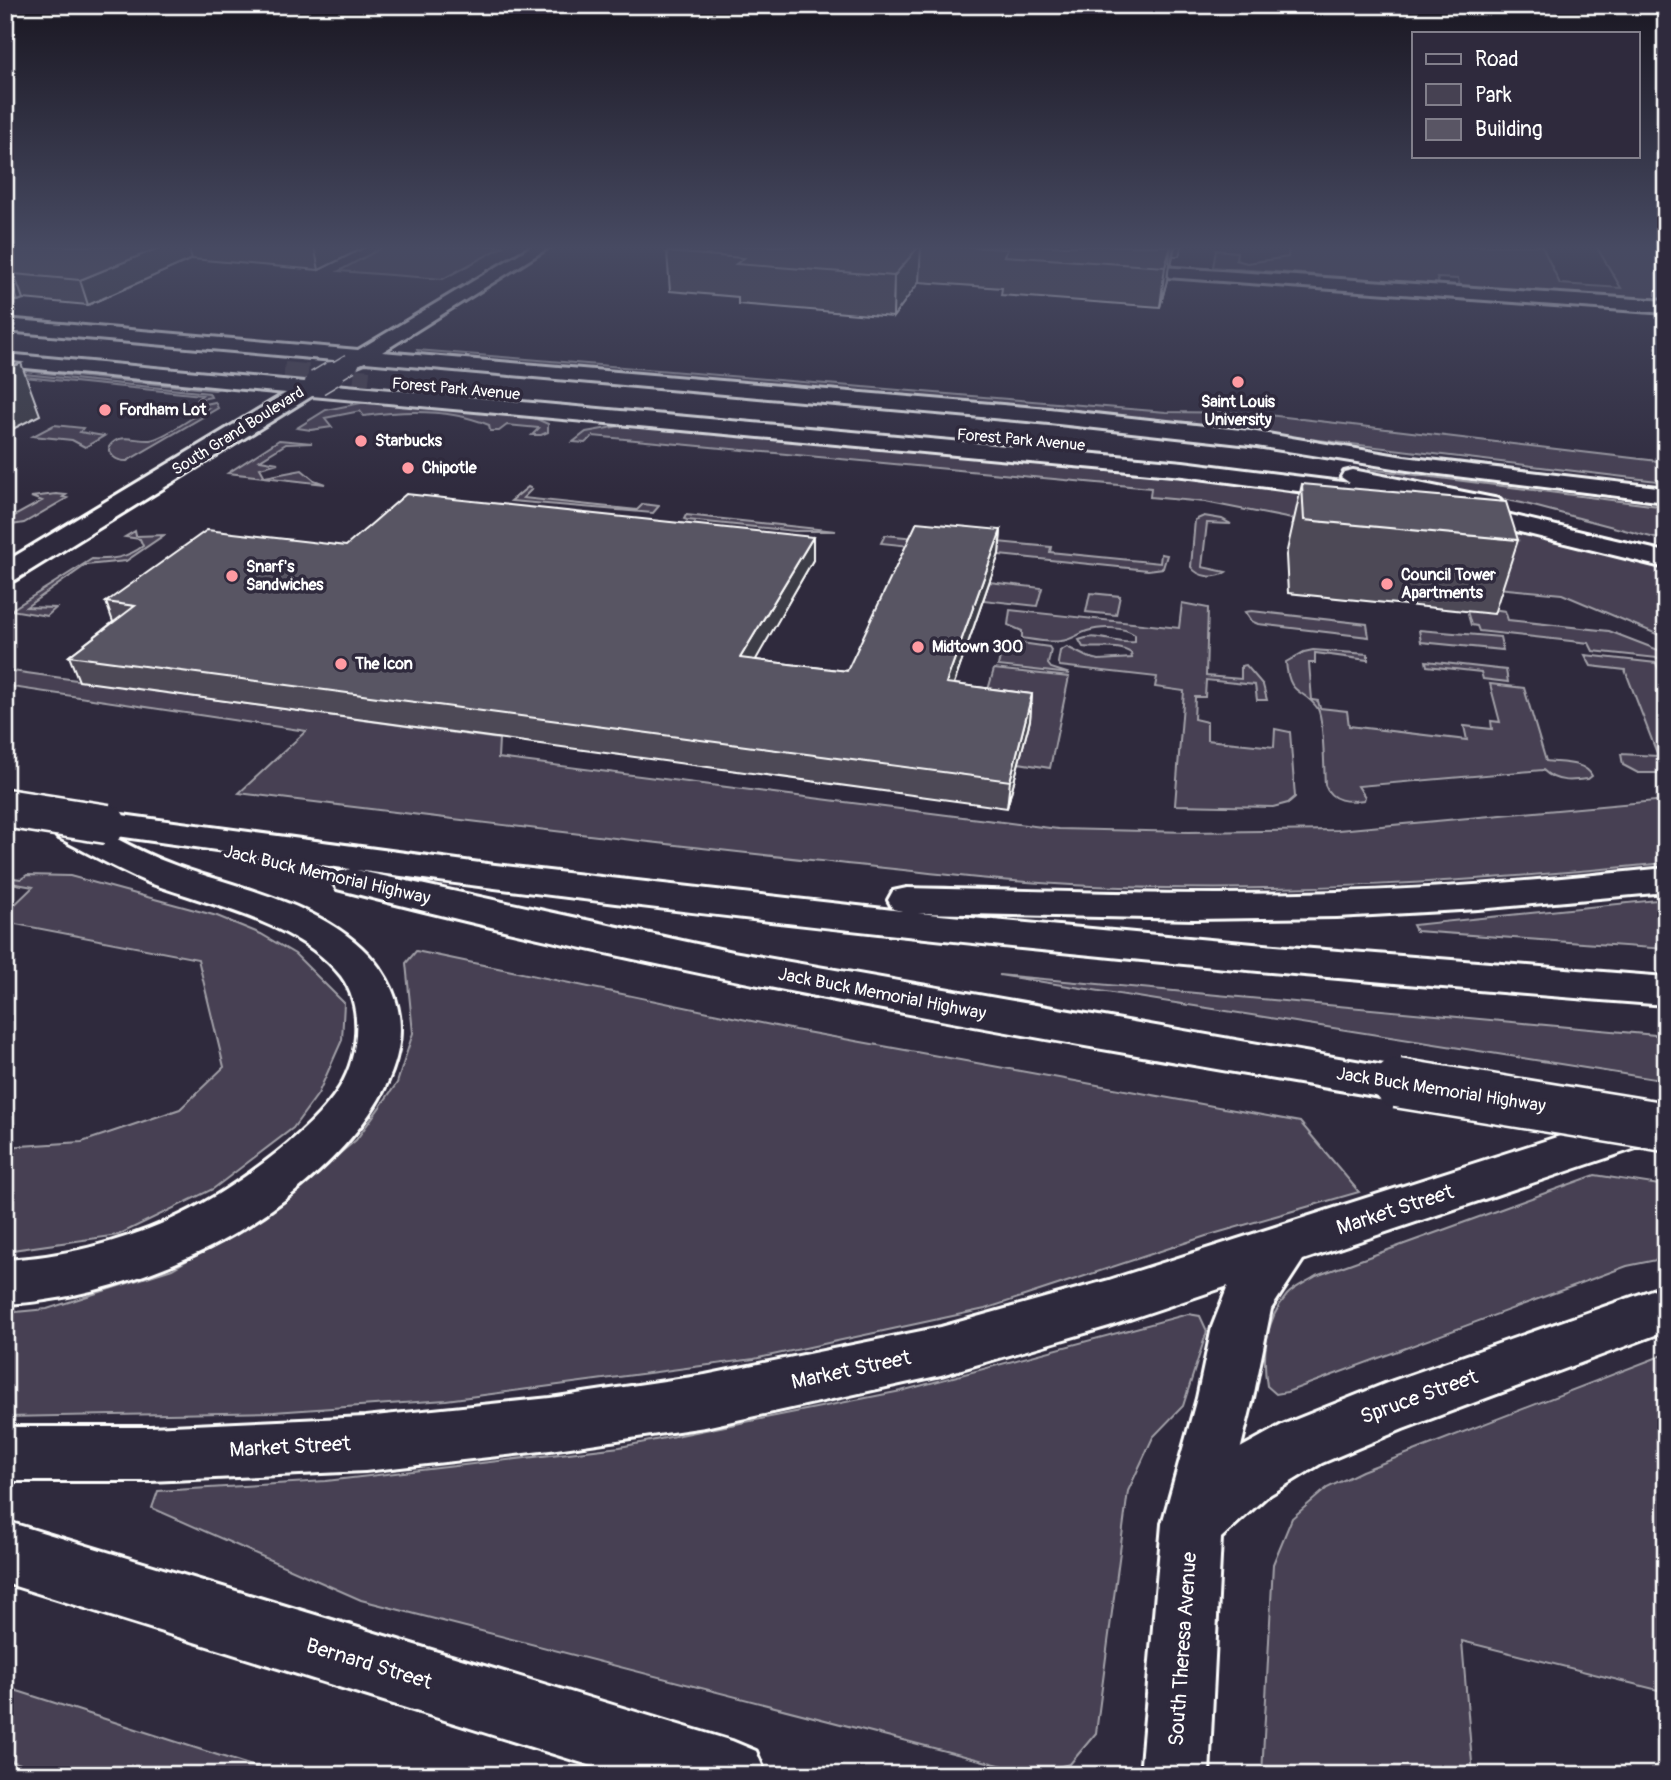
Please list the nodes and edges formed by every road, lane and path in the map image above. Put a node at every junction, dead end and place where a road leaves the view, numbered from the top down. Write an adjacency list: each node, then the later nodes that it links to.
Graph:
1 (46, 329): 6 (main road)
2 (406, 329): 6 (main road, South Grand Boulevard)
3 (5, 336): 7 (main road)
4 (5, 347): 7 (main road)
5 (5, 359): 7 (main road)
6 (355, 360): 7 (main road, South Grand Boulevard, bridge); 8 (main road)
7 (302, 377): 11 (main road); 12 (main road, South Grand Boulevard)
8 (1395, 461): 9 (main road, Forest Park Avenue); 10 (main road, Forest Park Avenue)
9 (1666, 495)
10 (1666, 548)
11 (1666, 560)
12 (5, 574)
13 (12, 805): 15 (main road, Jack Buck Memorial Highway, bridge); 18 (main road, Jack Buck Memorial Highway, bridge); 20 (main road)
14 (1666, 880): 15 (main road)
15 (709, 902): 16 (main road, Jack Buck Memorial Highway)
16 (1666, 991)
17 (1666, 1121): 19 (main road, Market Street)
18 (1666, 1127)
19 (1284, 1247): 22 (main road, Market Street); 23 (main road, South Theresa Avenue)
20 (5, 1282)
21 (1666, 1308): 23 (main road, Spruce Street)
22 (5, 1454)
23 (1192, 1524): 26 (main road, South Theresa Avenue)
24 (5, 1552): 25 (main road, Bernard Street)
25 (732, 1775)
26 (1174, 1775)

